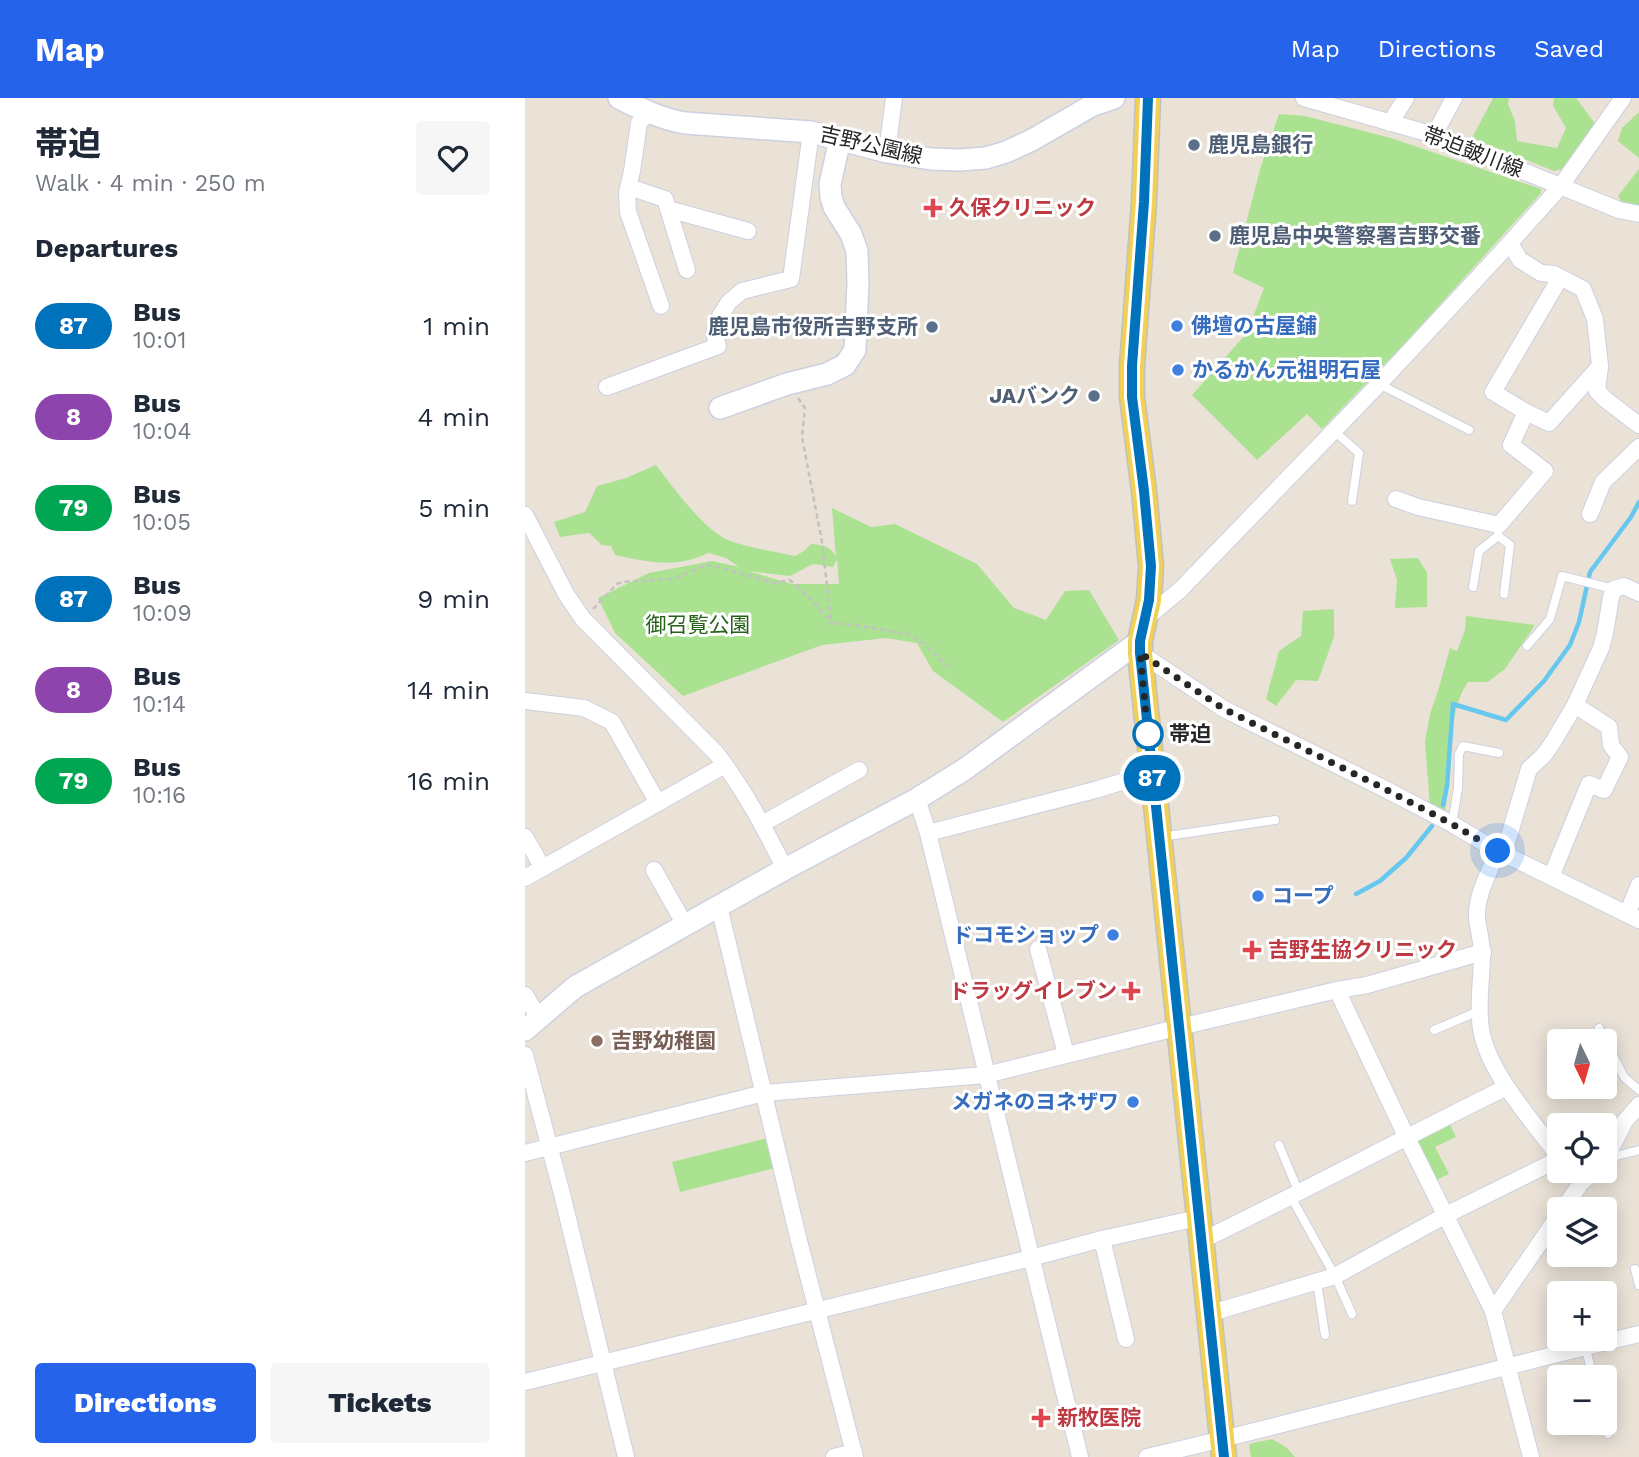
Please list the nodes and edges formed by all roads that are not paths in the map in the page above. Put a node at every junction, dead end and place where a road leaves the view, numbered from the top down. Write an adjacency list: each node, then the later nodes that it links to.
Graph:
1 (619, 98): 10 (street, 吉野公園線)
2 (894, 98): 15 (street)
3 (1114, 98): 15 (street, 吉野公園線)
4 (1148, 98): 43 (main road)
5 (1304, 98): 11 (street, 帯迫皷川線)
6 (1396, 98): 11 (street)
7 (1405, 98): 11 (street)
8 (1454, 98): 13 (street)
9 (1623, 98): 17 (street)
10 (648, 113): 12 (street, 吉野公園線); 16 (street)
11 (1387, 122): 13 (street, 帯迫皷川線)
12 (811, 132): 14 (street, 吉野公園線); 27 (street)
13 (1434, 135): 17 (street, 帯迫皷川線)
14 (840, 139): 15 (street, 吉野公園線); 28 (street)
15 (887, 152)
16 (629, 187): 18 (street); 24 (street)
17 (1560, 187): 19 (street, 帯迫皷川線); 21 (street)
18 (669, 209): 20 (street); 22 (street)
19 (1639, 214)
20 (748, 231)
21 (1510, 243): 23 (street); 26 (street)
22 (687, 270)
23 (1560, 278): 25 (street); 29 (street)
24 (661, 306)
25 (1599, 366): 29 (street); 30 (street)
26 (1379, 384): 31 (street); 32 (lane)
27 (607, 387)
28 (720, 408)
29 (1526, 412): 38 (street)
30 (1639, 425)
31 (1333, 430): 35 (lane); 43 (street)
32 (1469, 430)
33 (1639, 447): 36 (street)
34 (1396, 499): 38 (street)
35 (1352, 501)
36 (1590, 514)
37 (525, 515): 48 (street)
38 (1499, 530): 39 (lane); 42 (lane)
39 (1473, 587)
40 (1606, 588): 41 (street); 44 (lane); 46 (street)
41 (1639, 593)
42 (1504, 594)
43 (1141, 638): 50 (main road); 51 (street); 55 (street)
44 (1527, 646)
45 (525, 701): 52 (street)
46 (1575, 705): 59 (street); 63 (street)
47 (1499, 753): 55 (lane)
48 (725, 765): 52 (street); 54 (street)
49 (859, 770): 54 (street)
50 (1151, 773): 56 (street); 58 (main road)
51 (916, 799): 56 (street); 61 (street)
52 (658, 803): 60 (street)
53 (1275, 820): 58 (lane)
54 (762, 824): 61 (street)
55 (1452, 824): 59 (street)
56 (928, 833): 80 (street)
57 (525, 837): 60 (street)
58 (1159, 837): 75 (main road)
59 (1498, 851): 63 (street); 70 (street)
60 (543, 868): 64 (street)
61 (785, 869): 66 (street)
62 (654, 870): 68 (street)
63 (1551, 877): 67 (street)
64 (525, 878)
65 (1639, 885): 67 (street)
66 (719, 906): 68 (street); 83 (street)
67 (1633, 917)
68 (685, 925): 74 (street)
69 (1038, 949): 78 (street)
70 (1483, 952): 71 (street); 73 (street)
71 (1337, 990): 75 (street); 85 (street)
72 (525, 995): 74 (street)
73 (1479, 1011): 77 (lane); 81 (street)
74 (532, 1024)
75 (1180, 1027): 78 (street); 96 (main road)
76 (1599, 1028): 82 (lane)
77 (1434, 1030)
78 (1066, 1054): 80 (street)
79 (525, 1055): 89 (street)
80 (986, 1075): 83 (street); 99 (street)
81 (1507, 1087): 85 (street); 87 (street)
82 (1639, 1090)
83 (764, 1093): 89 (street); 104 (street)
84 (1639, 1105): 86 (street)
85 (1406, 1136): 94 (street); 95 (street)
86 (1617, 1136)
87 (1547, 1142)
88 (1279, 1145): 94 (lane)
89 (549, 1147): 91 (street); 113 (street)
90 (1639, 1150): 92 (lane)
91 (525, 1153)
92 (1617, 1156)
93 (1547, 1164): 95 (street)
94 (1295, 1195): 96 (street); 101 (lane)
95 (1447, 1216): 101 (street); 105 (street)
96 (1200, 1229): 98 (street); 106 (main road)
97 (1547, 1232): 105 (street)
98 (1102, 1239): 99 (street); 110 (street)
99 (1031, 1258): 104 (street); 120 (street)
100 (1635, 1269): 103 (lane)
101 (1335, 1276): 102 (street); 107 (lane)
102 (1317, 1282): 106 (street); 109 (lane)
103 (1639, 1285)
104 (818, 1310): 113 (street); 117 (street)
105 (1493, 1311): 114 (street)
106 (1208, 1314): 116 (main road)
107 (1352, 1314)
108 (1639, 1334): 111 (street)
109 (1325, 1335)
110 (1126, 1339)
111 (1617, 1339)
112 (1565, 1351): 114 (street)
113 (603, 1362): 115 (street); 118 (street)
114 (1508, 1365): 116 (street); 122 (street)
115 (525, 1382)
116 (1222, 1449): 121 (street)
117 (855, 1455): 119 (street)
118 (627, 1457)
119 (834, 1457)
120 (1080, 1457)
121 (1147, 1457)
122 (1531, 1457)

